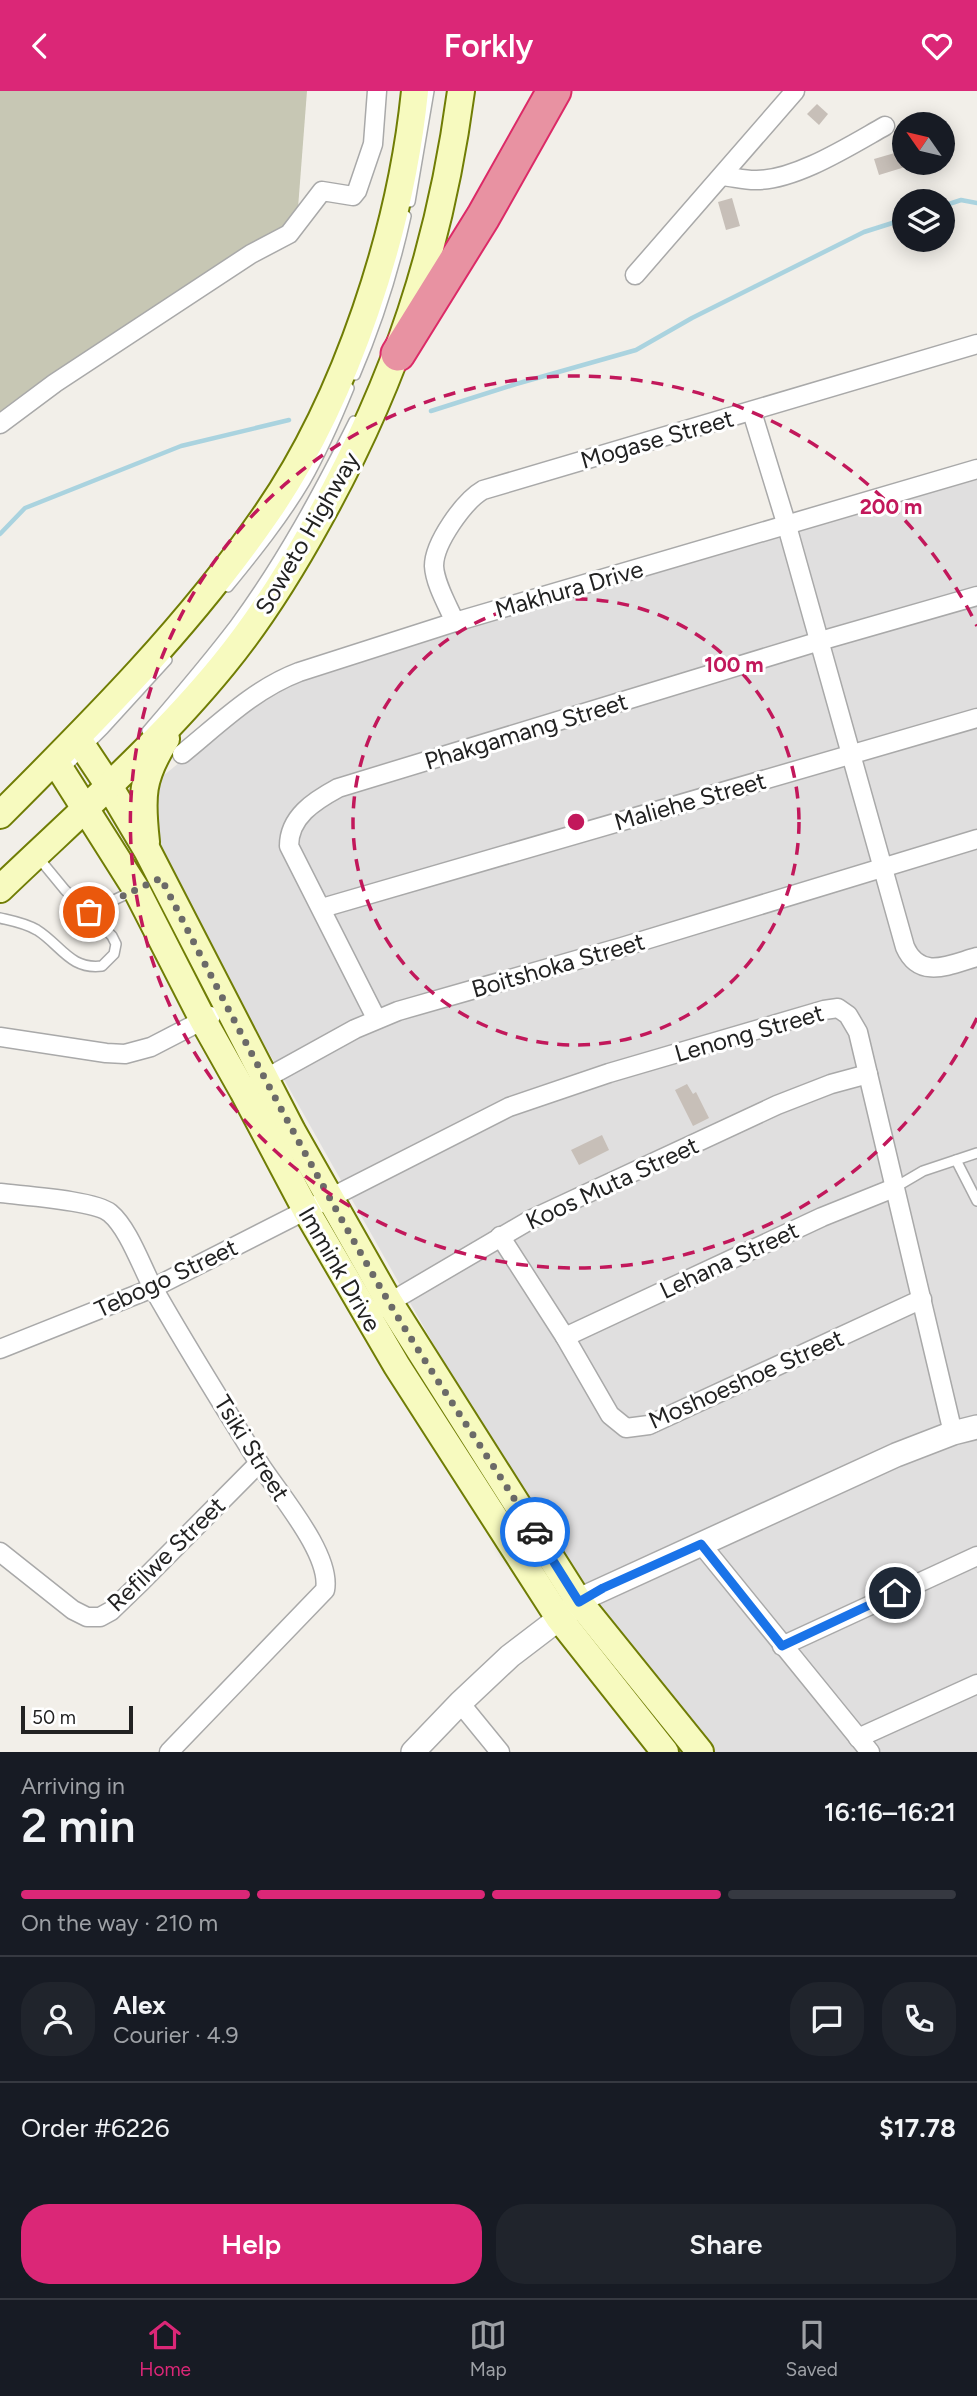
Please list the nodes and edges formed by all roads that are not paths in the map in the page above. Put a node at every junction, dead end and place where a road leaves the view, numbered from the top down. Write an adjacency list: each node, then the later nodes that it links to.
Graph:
1 (377, 91): 14 (street)
2 (415, 91): 25 (main road, Soweto Highway)
3 (429, 91): 18 (lane, Soweto Highway)
4 (461, 91): 11 (main road, Soweto Highway)
5 (554, 91): 11 (highway)
6 (795, 91): 8 (street)
7 (885, 126): 8 (street)
8 (722, 176): 9 (street)
9 (635, 275)
10 (977, 344): 13 (street, Mogase Street)
11 (398, 354): 22 (main road, Soweto Highway)
12 (359, 410): 24 (lane, Soweto Highway)
13 (752, 412): 16 (street); 19 (street, Mogase Street)
14 (0, 424)
15 (977, 469): 16 (street, Makhura Drive)
16 (787, 526): 19 (street, Makhura Drive); 20 (street)
17 (977, 596): 20 (street, Phakgamang Street)
18 (220, 597)
19 (455, 622): 27 (street, Makhura Drive)
20 (820, 641): 26 (street); 39 (street, Phakgamang Street)
21 (171, 655): 25 (lane, Soweto Highway)
22 (195, 697): 29 (main road, Soweto Highway); 32 (main road)
23 (977, 718): 26 (street, Maliehe Street)
24 (137, 742)
25 (81, 744): 28 (main road, Soweto Highway); 29 (main road, Immink Drive)
26 (851, 753): 34 (street); 39 (street, Maliehe Street)
27 (181, 754)
28 (56, 771): 29 (main road, Immink Drive); 30 (main road, Soweto Highway)
29 (96, 788): 32 (main road, Immink Drive); 33 (main road, Soweto Highway); 35 (lane, Soweto Highway); 38 (main road, Immink Drive)
30 (0, 815)
31 (977, 839): 34 (street, Boitshoka Street)
32 (147, 850): 36 (main road, Immink Drive)
33 (36, 855): 37 (main road, Soweto Highway); 40 (lane)
34 (884, 868): 42 (street); 44 (street, Boitshoka Street)
35 (0, 876)
36 (161, 878): 38 (lane); 43 (main road, Immink Drive)
37 (0, 889)
38 (136, 889): 40 (lane); 45 (main road, Immink Drive)
39 (322, 908): 44 (street, Phakgamang Street)
40 (89, 912): 41 (lane)
41 (0, 918)
42 (977, 957)
43 (227, 1008): 45 (street); 48 (main road, Immink Drive)
44 (376, 1018): 48 (street, Boitshoka Street)
45 (203, 1020): 46 (street); 48 (main road, Immink Drive)
46 (0, 1037)
47 (868, 1074): 51 (street, Lenong Street); 54 (street, Lenong Street); 55 (street, Koos Muta Street)
48 (254, 1085): 54 (main road, Immink Drive)
49 (977, 1153): 50 (lane)
50 (956, 1160): 51 (lane); 53 (lane)
51 (894, 1188): 57 (street, Lenong Street); 59 (street, Lehana Street)
52 (0, 1192): 56 (street, Tsiki Street)
53 (977, 1201)
54 (317, 1204): 56 (street, Tebogo Street); 58 (main road, Immink Drive)
55 (500, 1236): 58 (street, Koos Muta Street); 59 (street, Moshoeshoe Street)
56 (153, 1288): 60 (street, Tebogo Street); 63 (street, Tsiki Street)
57 (922, 1299): 59 (street, Moshoeshoe Street); 62 (street, Lenong Street)
58 (378, 1309): 67 (main road, Immink Drive)
59 (565, 1337)
60 (0, 1349)
61 (977, 1427): 62 (street)
62 (953, 1433): 64 (street)
63 (259, 1463): 65 (street, Refilwe Street); 72 (street, Tsiki Street)
64 (701, 1544): 67 (street); 68 (street)
65 (0, 1552)
66 (977, 1556): 68 (street)
67 (569, 1610): 70 (street); 75 (main road, Immink Drive); 76 (main road, Immink Drive)
68 (782, 1646): 71 (street)
69 (977, 1684): 71 (street)
70 (460, 1703): 73 (street); 74 (street)
71 (858, 1738): 77 (street)
72 (169, 1752)
73 (413, 1752)
74 (500, 1752)
75 (665, 1752)
76 (700, 1752)
77 (870, 1752)

